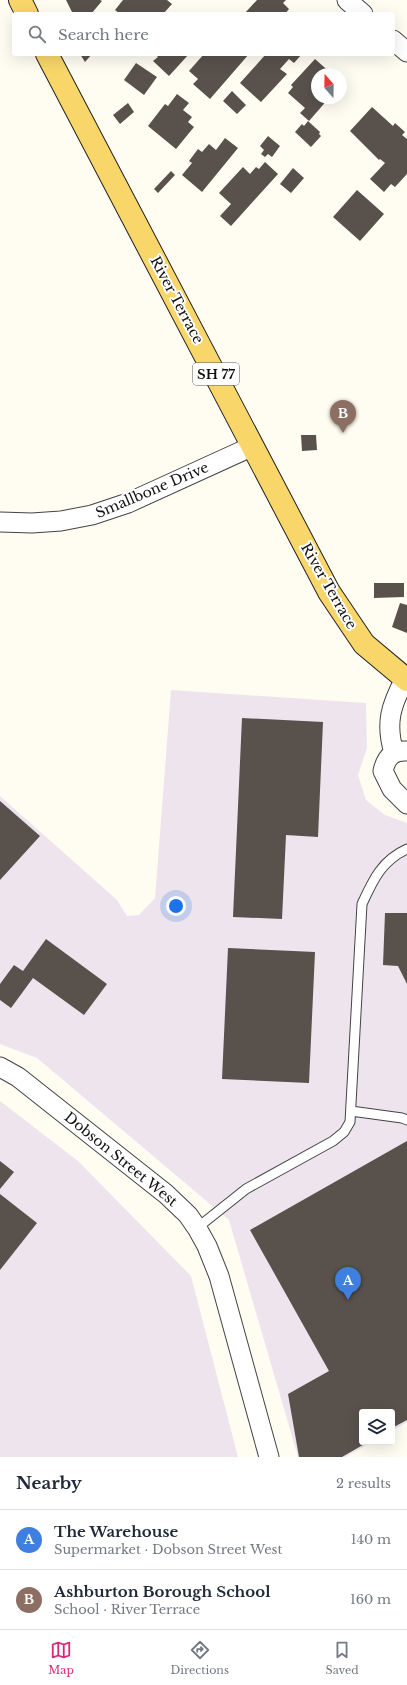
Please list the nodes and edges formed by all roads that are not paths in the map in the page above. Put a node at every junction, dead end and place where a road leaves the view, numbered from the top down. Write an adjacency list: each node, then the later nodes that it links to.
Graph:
1 (20, 0): 3 (main road)
2 (347, 0): 4 (street)
3 (26, 12)
4 (361, 12)
5 (395, 42): 6 (street)
6 (407, 52)
7 (48, 56): 8 (main road, River Terrace / SH 77)
8 (253, 446): 9 (street, Smallbone Drive); 10 (main road, River Terrace / SH 77)
9 (0, 522)
10 (406, 679): 11 (street)
11 (400, 752): 12 (street)
12 (407, 804)
13 (407, 849): 15 (lane)
14 (0, 1067): 17 (street, Dobson Street West)
15 (351, 1111): 16 (lane); 17 (lane)
16 (407, 1120)
17 (197, 1228): 18 (street, Dobson Street West)
18 (269, 1457)

